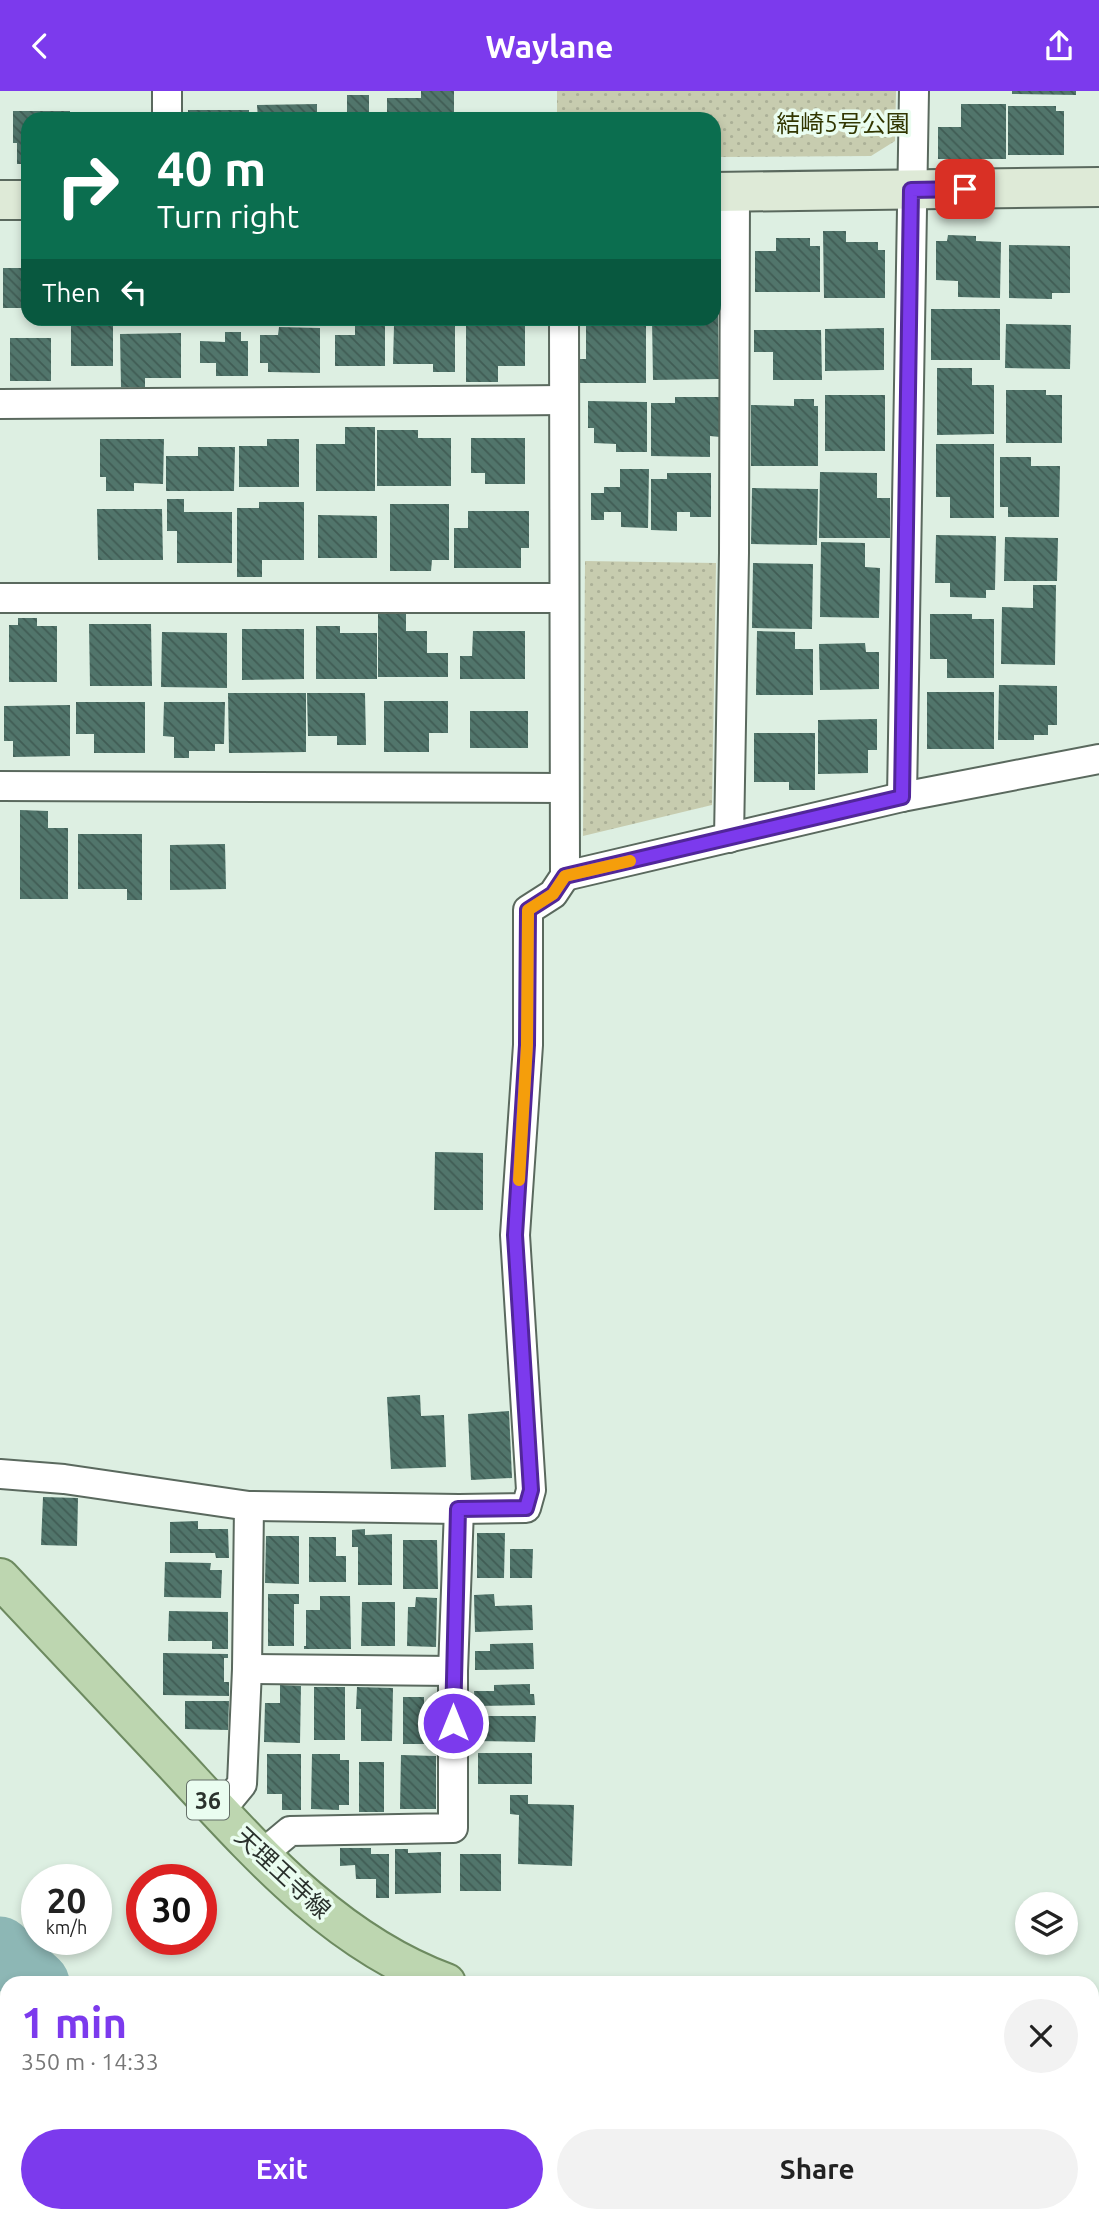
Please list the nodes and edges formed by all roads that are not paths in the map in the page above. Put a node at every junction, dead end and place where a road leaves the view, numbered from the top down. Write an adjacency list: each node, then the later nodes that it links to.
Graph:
1 (167, 91): 3 (street)
2 (914, 91): 5 (street)
3 (167, 112)
4 (1099, 187): 5 (street)
5 (911, 190): 6 (street); 17 (street)
6 (724, 191): 18 (street)
7 (0, 200): 8 (street)
8 (21, 200)
9 (564, 326): 10 (street)
10 (564, 400): 11 (street); 13 (street)
11 (0, 404)
12 (0, 598): 13 (street)
13 (564, 598): 16 (street)
14 (1099, 759): 17 (street)
15 (0, 786): 16 (street)
16 (564, 788): 19 (street)
17 (902, 797): 18 (street)
18 (729, 838): 19 (street)
19 (565, 876): 22 (street)
20 (0, 1474): 21 (street)
21 (249, 1506): 22 (street); 24 (street)
22 (458, 1509): 25 (street)
23 (0, 1578): 26 (main road, 天理王寺線 / 36)
24 (247, 1669): 25 (street); 26 (street)
25 (453, 1671): 27 (street)
26 (219, 1812): 27 (main road, 天理王寺線 / 36)
27 (260, 1856): 28 (main road, 天理王寺線 / 36)
28 (427, 1976)

